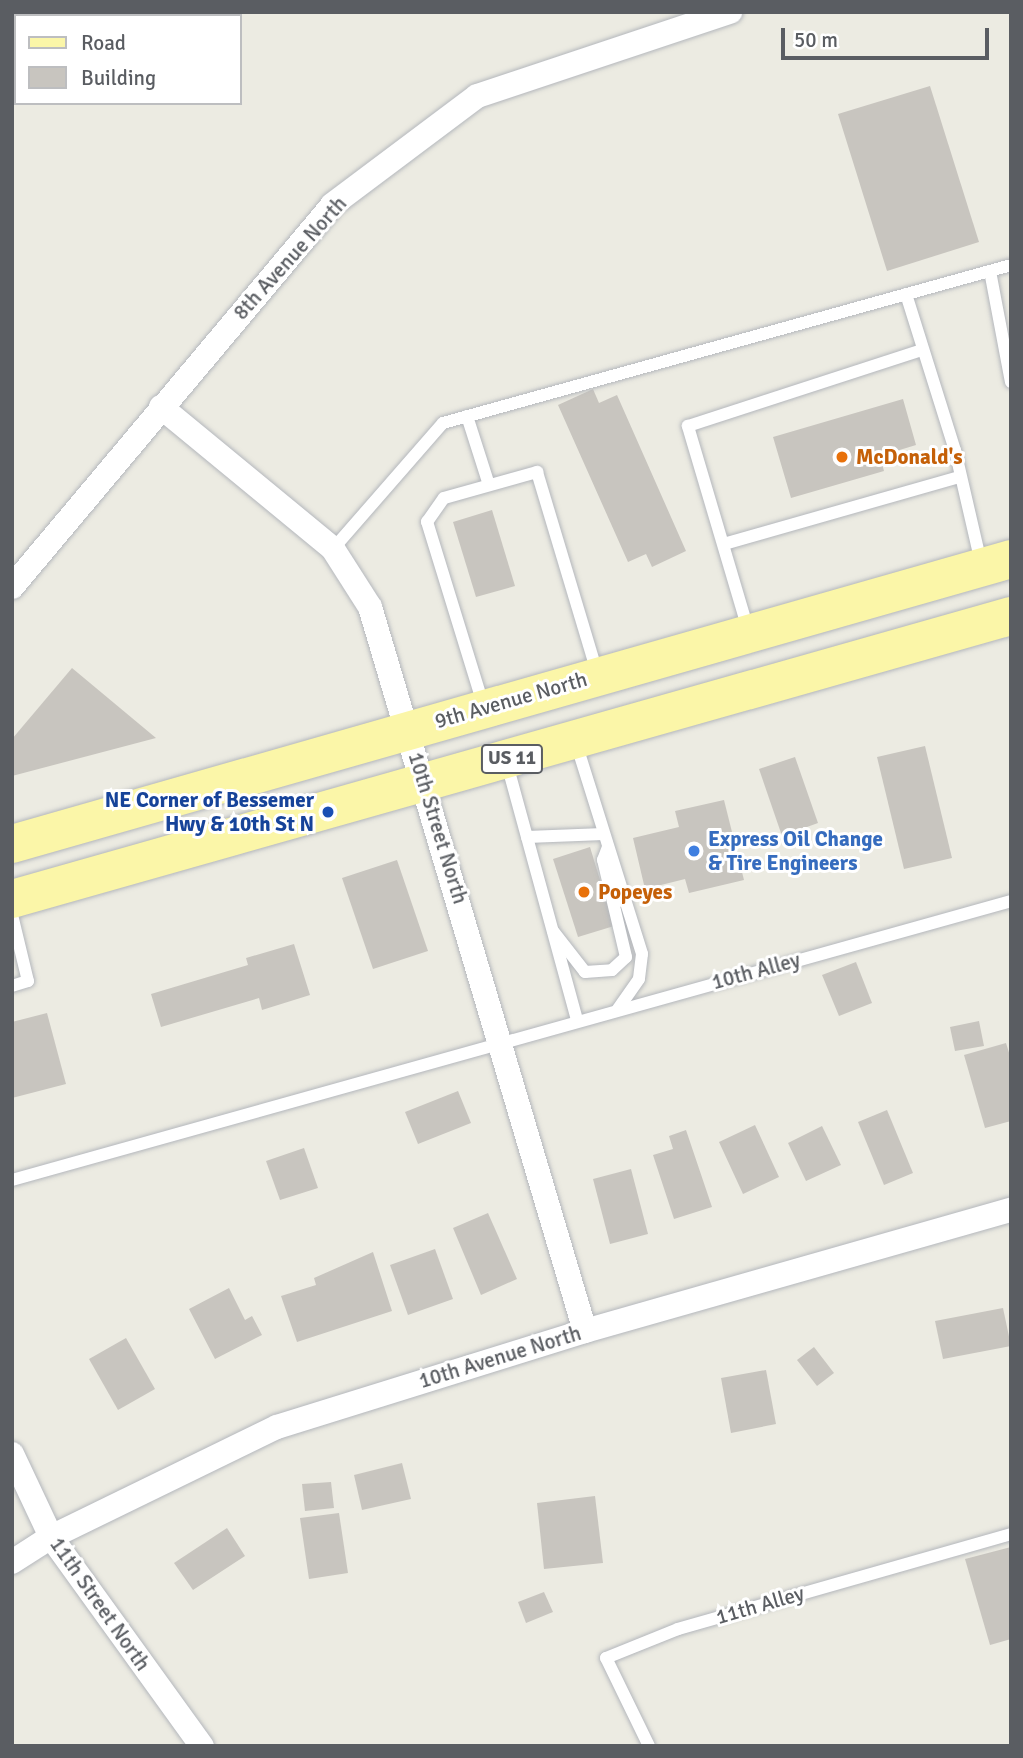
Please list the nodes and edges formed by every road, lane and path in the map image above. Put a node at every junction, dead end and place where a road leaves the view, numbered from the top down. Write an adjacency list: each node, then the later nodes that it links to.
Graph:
1 (730, 12): 7 (street, 8th Avenue North)
2 (1011, 265): 3 (lane)
3 (990, 271): 4 (lane); 6 (lane)
4 (906, 294): 5 (lane); 8 (lane)
5 (922, 350): 9 (lane); 11 (lane)
6 (1011, 382)
7 (161, 407): 12 (street, 10th Street North); 14 (street, 8th Avenue North)
8 (467, 416): 10 (lane); 12 (lane)
9 (959, 477): 11 (lane); 13 (lane)
10 (489, 485): 17 (lane); 18 (lane)
11 (724, 544): 16 (lane)
12 (333, 549): 19 (street, 10th Street North)
13 (997, 563): 16 (main road, 9th Avenue North)
14 (12, 587)
15 (1011, 616): 20 (main road, US 11)
16 (749, 633): 17 (main road, 9th Avenue North)
17 (598, 676): 18 (main road, 9th Avenue North)
18 (484, 708): 19 (main road, 9th Avenue North)
19 (408, 729): 22 (street, 10th Street North); 25 (main road, 9th Avenue North)
20 (575, 741): 21 (main road, US 11); 24 (lane)
21 (506, 761): 22 (main road, US 11); 23 (lane)
22 (426, 784): 26 (main road, US 11); 33 (street, 10th Street North)
23 (527, 837): 24 (lane); 29 (lane)
24 (606, 840): 29 (lane); 31 (lane)
25 (12, 844)
26 (12, 899)
27 (1011, 901): 31 (lane, 10th Alley)
28 (12, 915): 30 (lane)
29 (553, 930): 32 (lane)
30 (12, 986)
31 (618, 1009): 32 (lane, 10th Alley)
32 (578, 1020): 33 (lane, 10th Alley)
33 (501, 1041): 34 (lane, 10th Alley); 36 (street, 10th Street North)
34 (12, 1180)
35 (1011, 1210): 36 (street, 10th Avenue North)
36 (585, 1331): 39 (street, 10th Avenue North)
37 (12, 1454): 39 (street, 11th Street North)
38 (1011, 1534): 42 (lane, 11th Alley)
39 (51, 1537): 40 (street, 10th Avenue North); 41 (street, 11th Street North)
40 (12, 1562)
41 (202, 1746)
42 (649, 1746)

